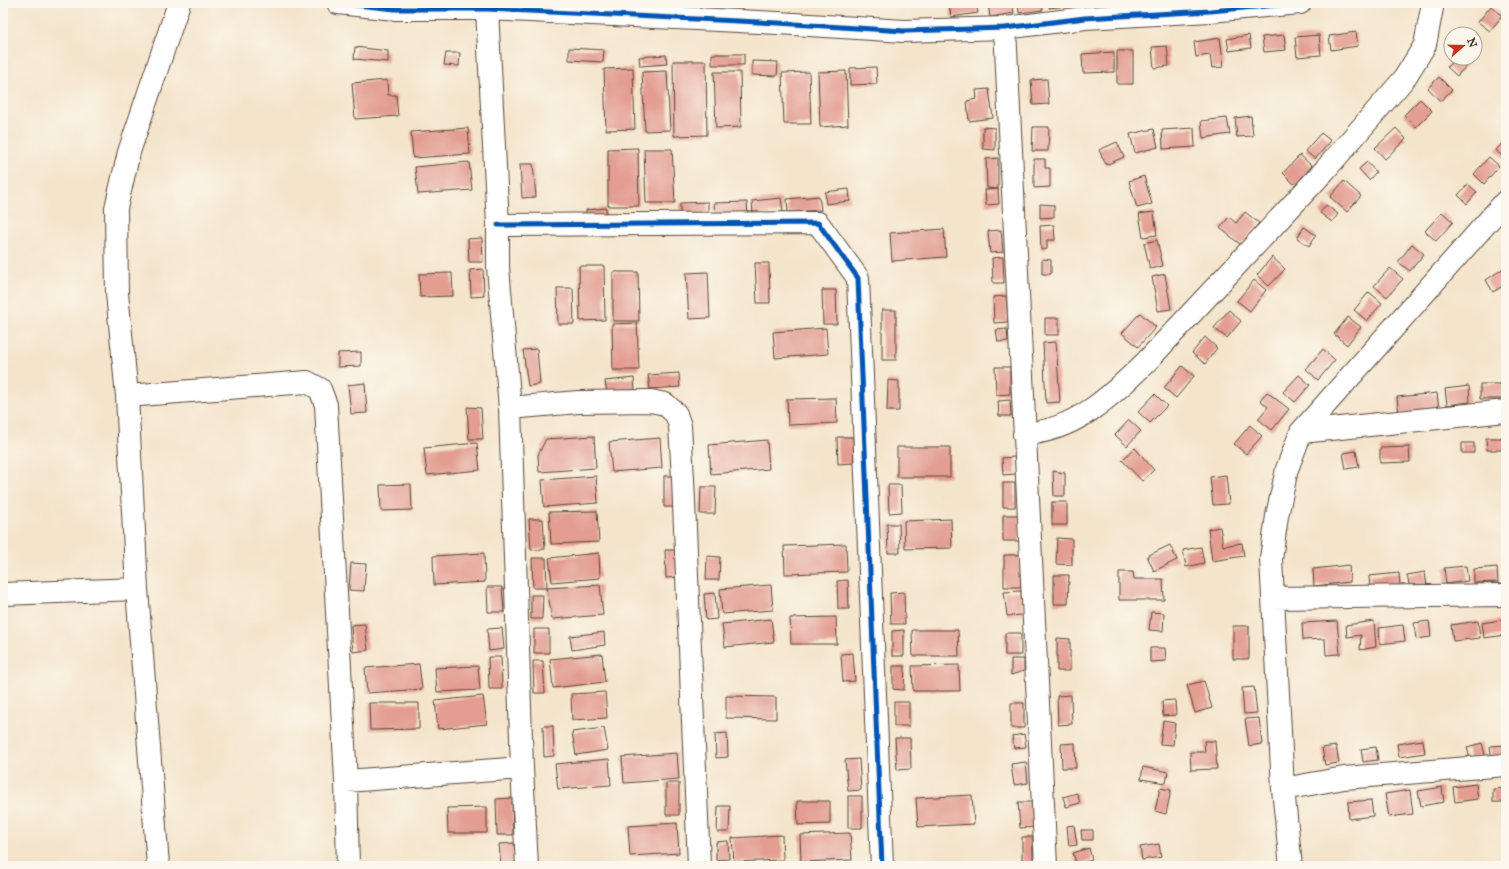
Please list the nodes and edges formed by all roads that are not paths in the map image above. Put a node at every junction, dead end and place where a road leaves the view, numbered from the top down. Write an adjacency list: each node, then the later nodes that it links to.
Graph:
1 (179, 3): 10 (street)
2 (338, 3): 5 (street)
3 (1300, 3): 6 (street)
4 (1433, 3): 14 (street)
5 (487, 9): 6 (street); 9 (street)
6 (1005, 28): 14 (street)
7 (1506, 201): 8 (street)
8 (1497, 220): 13 (street)
9 (498, 225): 11 (street); 27 (street)
10 (127, 396): 15 (street); 21 (street)
11 (510, 408): 20 (street); 26 (street)
12 (1506, 411): 13 (street)
13 (1301, 432): 18 (street)
14 (1024, 434): 28 (street)
15 (137, 589): 16 (street); 23 (street)
16 (3, 594)
17 (1506, 595): 18 (street)
18 (1273, 598): 22 (street)
19 (1506, 765): 22 (street)
20 (522, 768): 21 (street); 25 (street)
21 (346, 782): 24 (street)
22 (1283, 789): 29 (street)
23 (158, 866)
24 (348, 866)
25 (527, 866)
26 (699, 866)
27 (882, 866)
28 (1046, 866)
29 (1291, 866)

